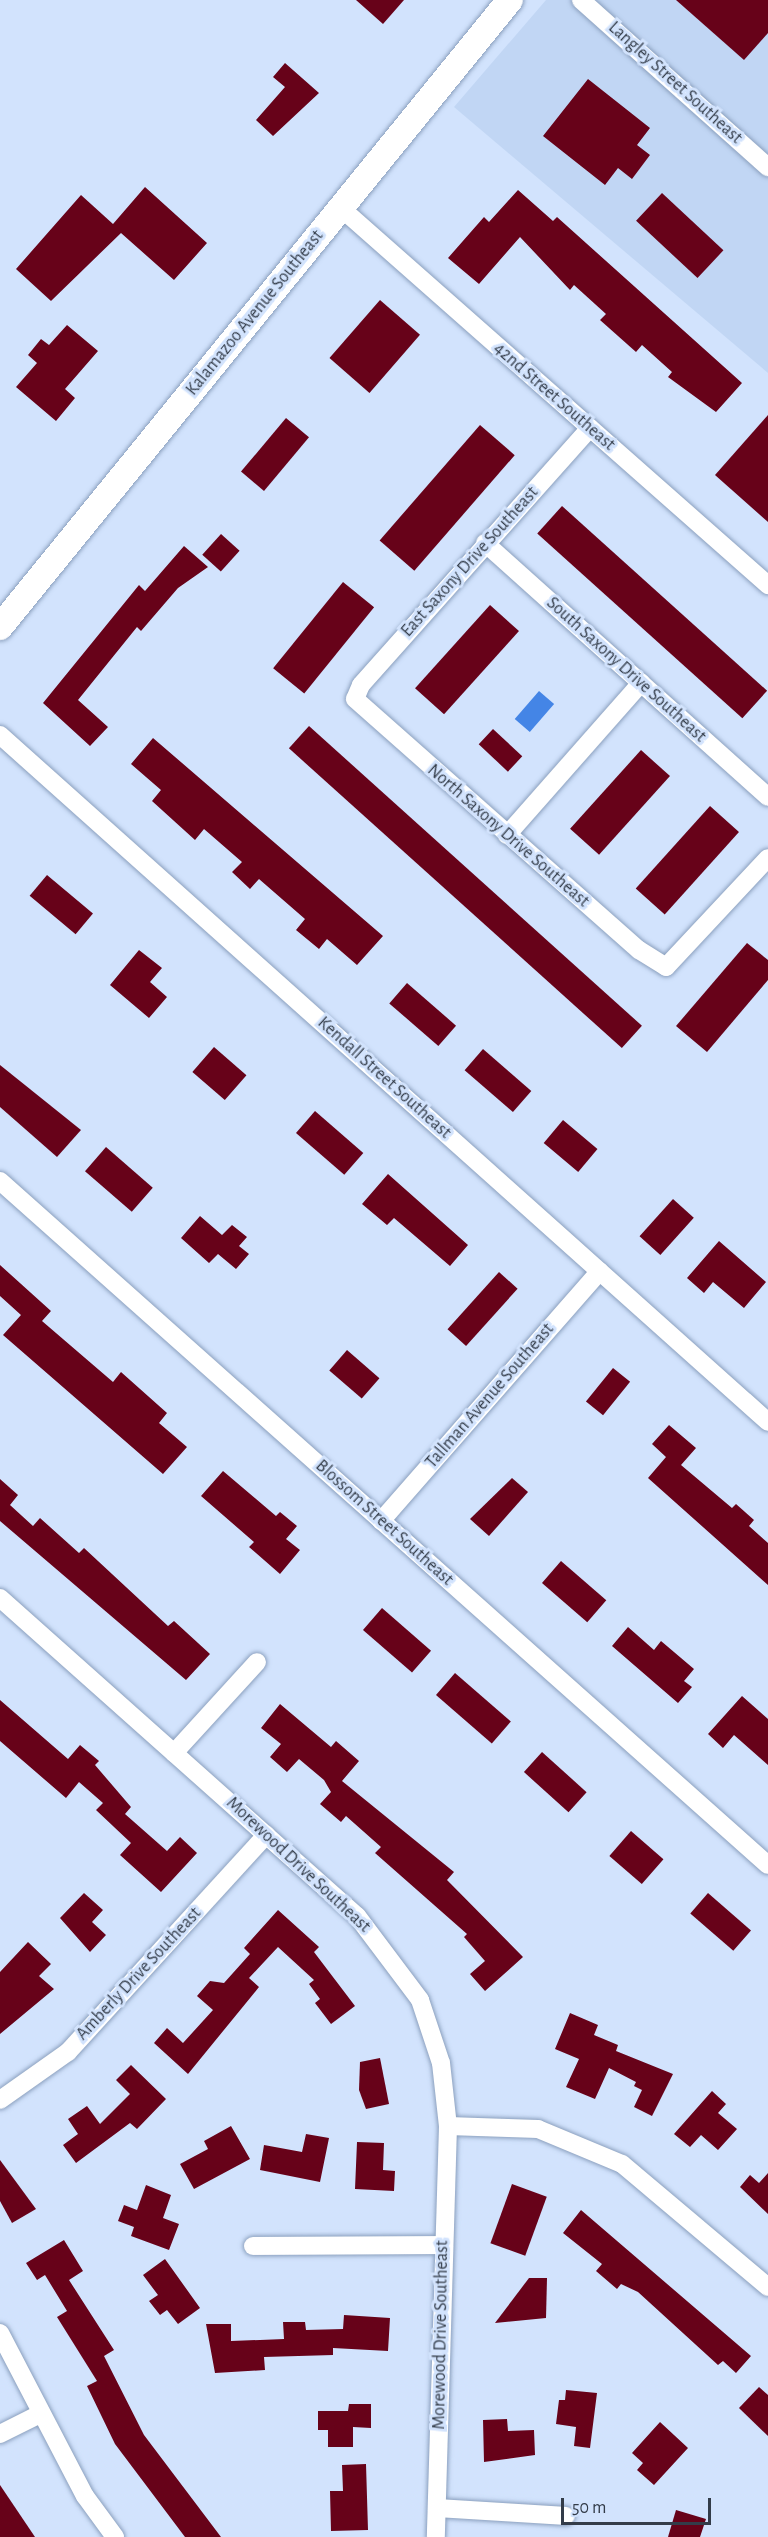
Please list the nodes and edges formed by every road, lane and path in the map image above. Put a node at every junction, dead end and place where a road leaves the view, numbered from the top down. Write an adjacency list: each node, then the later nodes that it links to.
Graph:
1 (510, 0): 4 (main road, Kalamazoo Avenue Southeast)
2 (581, 0): 3 (street, Langley Street Southeast)
3 (768, 167)
4 (341, 208): 5 (street, 42nd Street Southeast); 8 (main road, Kalamazoo Avenue Southeast)
5 (590, 428): 6 (street, East Saxony Drive Southeast); 7 (street, 42nd Street Southeast)
6 (485, 543): 9 (street, South Saxony Drive Southeast); 10 (street, East Saxony Drive Southeast)
7 (768, 585)
8 (0, 627)
9 (641, 683): 12 (street, South Saxony Drive Southeast); 13 (street)
10 (355, 699): 13 (street, North Saxony Drive Southeast)
11 (0, 735): 16 (street, Kendall Street Southeast)
12 (768, 797)
13 (507, 835): 14 (street, North Saxony Drive Southeast)
14 (768, 858)
15 (0, 1181): 18 (street, Blossom Street Southeast)
16 (600, 1271): 17 (street, Kendall Street Southeast); 18 (street, Tallman Avenue Southeast)
17 (768, 1422)
18 (381, 1521): 23 (street, Blossom Street Southeast)
19 (0, 1598): 21 (street, Morewood Drive Southeast)
20 (257, 1662): 21 (street)
21 (174, 1753): 22 (street, Morewood Drive Southeast)
22 (266, 1835): 24 (street, Amberly Drive Southeast); 25 (street, Morewood Drive Southeast)
23 (768, 1865)
24 (0, 2100)
25 (448, 2126): 26 (street, Morewood Drive Southeast); 28 (street)
26 (442, 2245): 27 (street); 32 (street, Morewood Drive Southeast)
27 (253, 2246)
28 (768, 2287)
29 (0, 2333): 30 (street)
30 (40, 2414): 31 (street); 34 (street)
31 (0, 2434)
32 (438, 2508): 33 (street); 35 (street, Morewood Drive Southeast)
33 (566, 2516)
34 (115, 2537)
35 (436, 2537)

